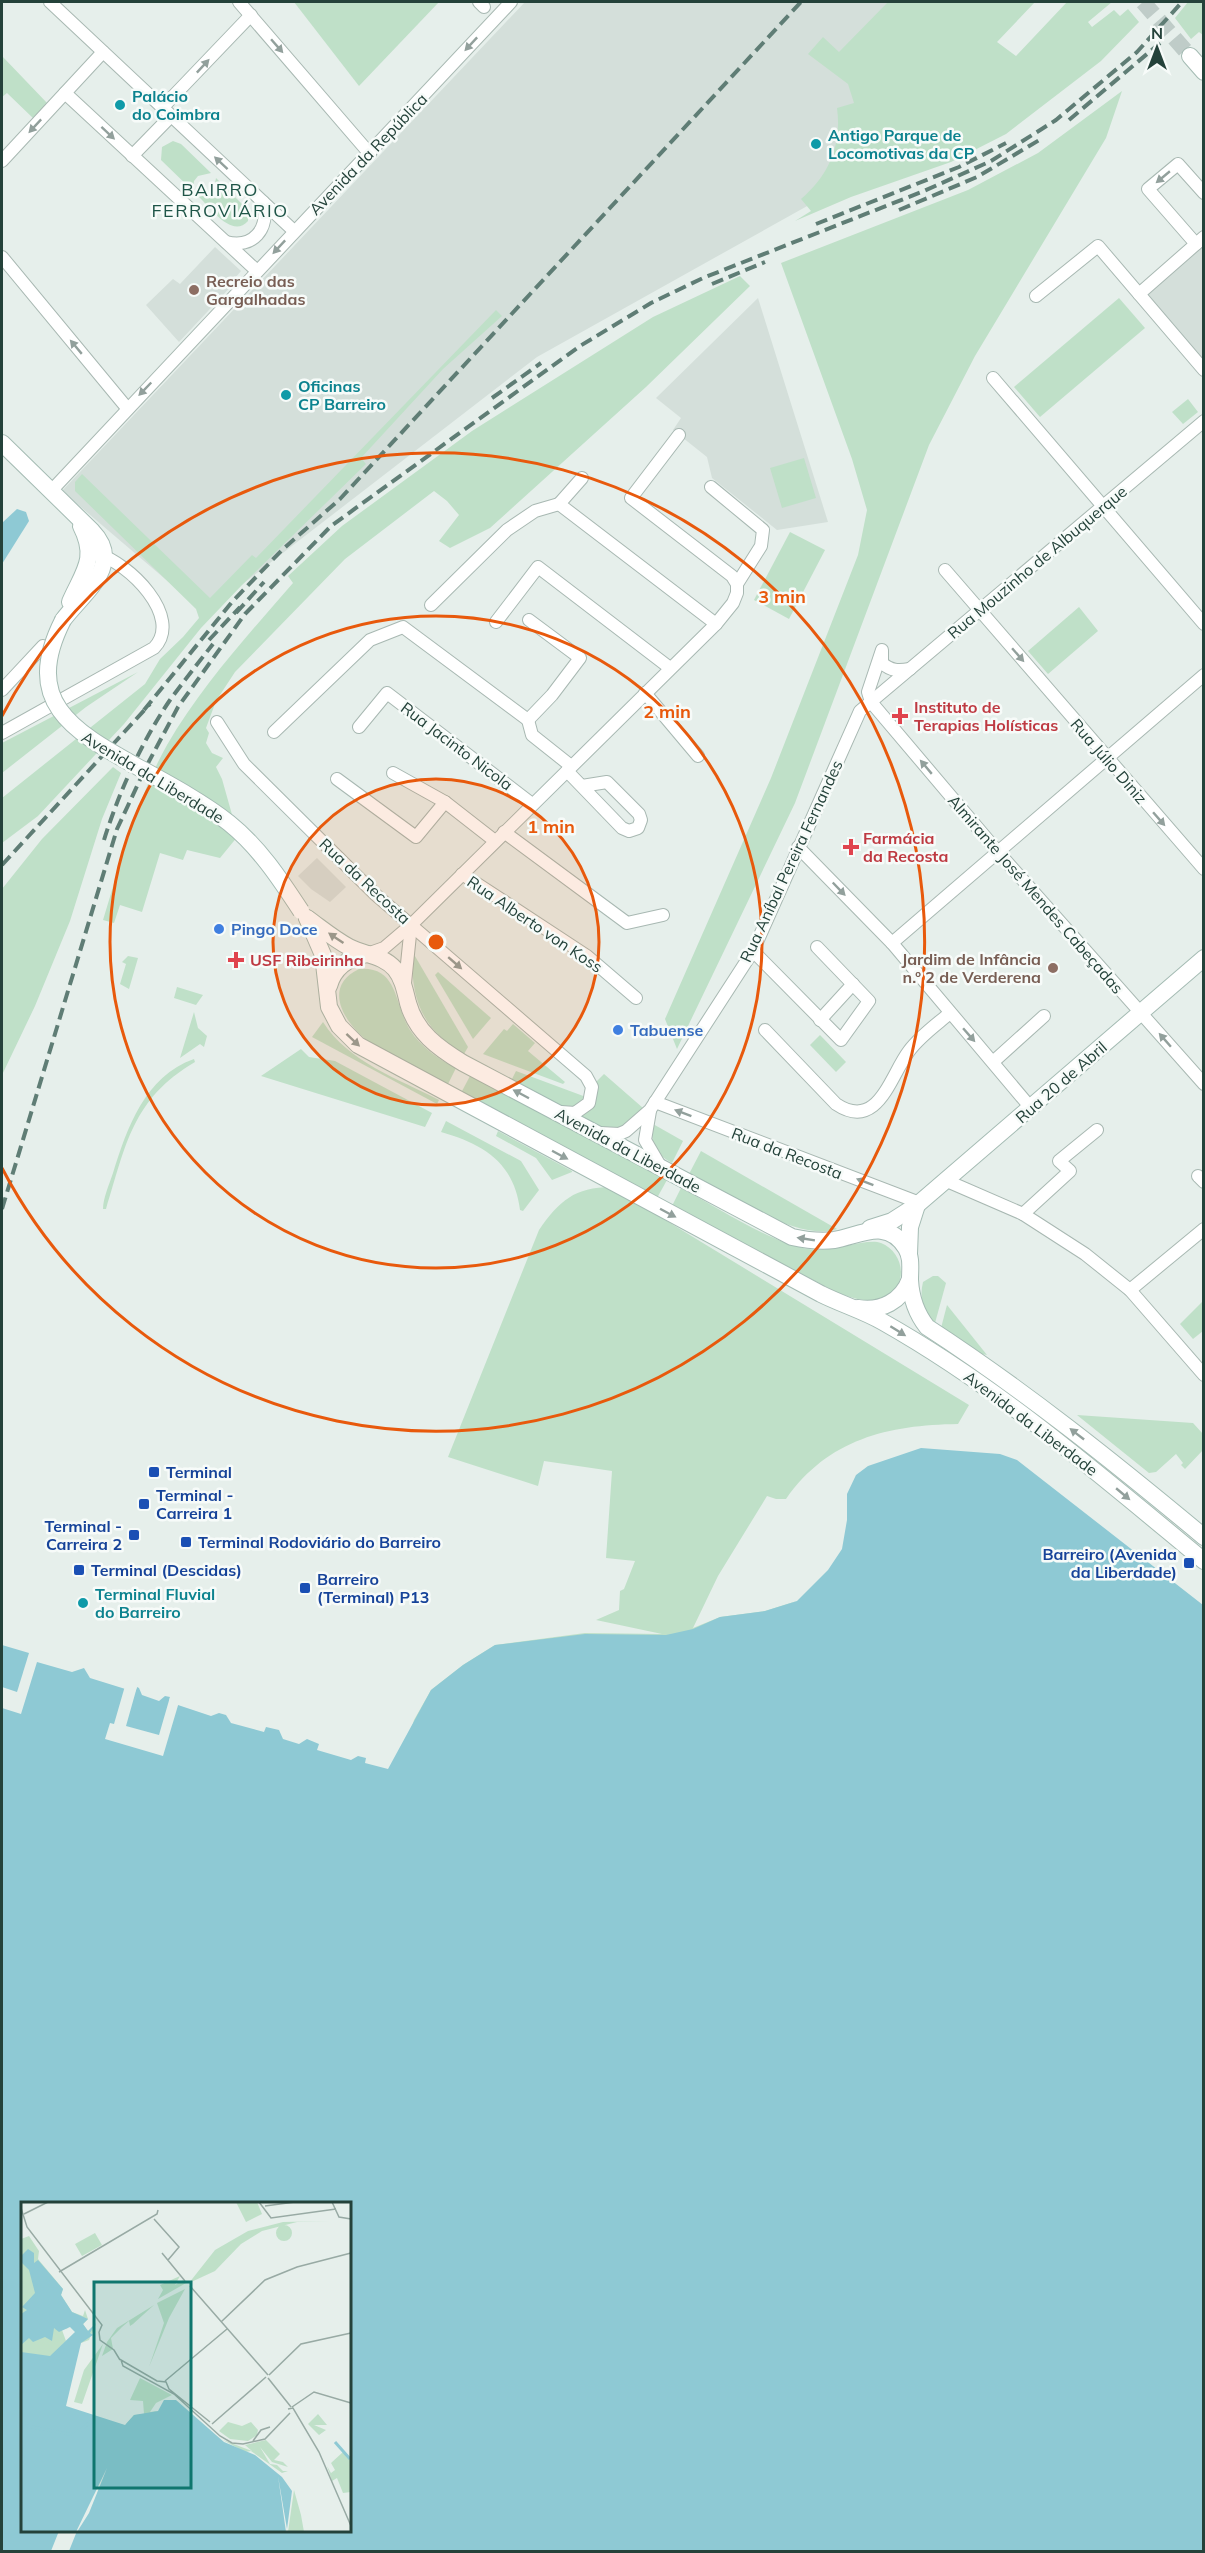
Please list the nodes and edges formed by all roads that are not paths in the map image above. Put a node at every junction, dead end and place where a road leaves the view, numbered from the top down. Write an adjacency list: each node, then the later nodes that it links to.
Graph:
1 (50, 2): 5 (street)
2 (239, 2): 4 (street)
3 (511, 2): 10 (street, Avenida da República, one-way to 10)
4 (250, 15): 9 (street, one-way to 4); 10 (street, one-way to 10)
5 (103, 52): 8 (street); 9 (street)
6 (1190, 56): 7 (main road)
7 (1203, 72)
8 (65, 93): 11 (street, one-way to 11); 12 (street, one-way to 12)
9 (167, 112): 11 (street); 14 (street, one-way to 9)
10 (370, 154): 15 (street, Avenida da República)
11 (132, 156): 17 (street)
12 (2, 161)
13 (1203, 193): 16 (street, one-way to 16)
14 (263, 202): 15 (street); 17 (street)
15 (294, 231): 19 (street, Avenida da República, one-way to 19)
16 (1200, 241): 20 (street)
17 (226, 242): 19 (street)
18 (2, 257): 24 (street, one-way to 18)
19 (257, 271): 24 (street, Avenida da República, one-way to 24)
20 (1139, 294): 21 (street); 22 (street)
21 (1036, 296)
22 (1203, 370)
23 (993, 378): 32 (street)
24 (127, 408): 30 (street, Avenida da República)
25 (1203, 421): 32 (street, Rua Mouzinho de Albuquerque)
26 (679, 435): 35 (street)
27 (2, 443): 30 (main road)
28 (582, 478): 31 (street)
29 (711, 487): 35 (street)
30 (51, 490): 33 (main road)
31 (559, 504): 36 (street); 40 (street)
32 (1103, 507): 37 (street, Rua Mouzinho de Albuquerque); 41 (street)
33 (97, 554): 53 (street); 67 (main road, Avenida da Liberdade, bridge)
34 (945, 570): 37 (street, Rua Júlio Diniz)
35 (737, 584): 40 (street)
36 (431, 605)
37 (980, 611): 44 (street, Rua Mouzinho de Albuquerque); 55 (street, Rua Júlio Diniz, one-way to 55)
38 (528, 620): 49 (street)
39 (496, 622): 43 (street)
40 (716, 624): 43 (street)
41 (1203, 624)
42 (43, 646): 46 (street)
43 (669, 668): 47 (street)
44 (910, 669): 48 (street, Rua Mouzinho de Albuquerque); 48 (street)
45 (1203, 675): 55 (street)
46 (2, 690)
47 (645, 693): 54 (street); 56 (street)
48 (871, 702): 63 (street, Rua Aníbal Pereira Fernandes); 64 (street, Almirante José Mendes Cabeçadas, one-way to 48)
49 (528, 720): 52 (street); 56 (street)
50 (217, 722): 69 (street, Rua da Recosta)
51 (359, 727): 61 (street, Rua Jacinto Nicola)
52 (274, 732)
53 (2, 733)
54 (698, 756)
55 (1107, 758): 64 (street); 65 (street, Rua Júlio Diniz, one-way to 65)
56 (569, 769): 59 (street); 61 (street)
57 (393, 773): 60 (street)
58 (337, 779): 60 (street)
59 (582, 786): 59 (street)
60 (445, 802): 62 (street)
61 (532, 804): 62 (street)
62 (500, 837): 66 (street); 68 (street)
63 (798, 847): 70 (street, one-way to 70); 72 (street, Rua Aníbal Pereira Fernandes)
64 (998, 852): 70 (street); 79 (street, Almirante José Mendes Cabeçadas)
65 (1203, 869)
66 (462, 874): 69 (street); 78 (street, Rua Alberto von Koss)
67 (304, 914): 73 (main road, Avenida da Liberdade, one-way to 67); 76 (main road, Avenida da Liberdade)
68 (663, 915)
69 (411, 925): 73 (street); 77 (street); 88 (street, Rua da Recosta, one-way to 88)
70 (892, 943): 80 (street)
71 (817, 946): 75 (street)
72 (753, 951): 82 (street); 86 (street, Rua Aníbal Pereira Fernandes)
73 (367, 954): 76 (main road); 77 (main road, Avenida da Liberdade)
74 (1203, 958): 79 (main road, Rua 20 de Abril)
75 (853, 984): 82 (street); 82 (street)
76 (327, 990): 100 (main road, Avenida da Liberdade, one-way to 100)
77 (405, 991): 88 (main road, Avenida da Liberdade, one-way to 77)
78 (636, 998)
79 (1141, 1012): 85 (street, Almirante José Mendes Cabeçadas, one-way to 79); 87 (main road, Rua 20 de Abril)
80 (950, 1013): 83 (street); 84 (street, one-way to 84)
81 (1044, 1016): 84 (street)
82 (820, 1020)
83 (765, 1030)
84 (993, 1062): 87 (street)
85 (1203, 1084)
86 (653, 1106): 90 (street); 91 (street); 93 (street, Rua da Recosta, one-way to 86)
87 (1031, 1108): 92 (main road, Rua 20 de Abril)
88 (554, 1111): 90 (main road, Avenida da Liberdade)
89 (1097, 1130): 94 (street)
90 (596, 1133): 91 (main road, Avenida da Liberdade)
91 (662, 1169): 96 (main road, Avenida da Liberdade, one-way to 91)
92 (947, 1181): 93 (main road, Rua 20 de Abril); 94 (street)
93 (918, 1204): 96 (main road, Rua 20 de Abril); 97 (main road)
94 (1023, 1214): 99 (street)
95 (1203, 1229): 99 (street)
96 (863, 1230): 97 (main road, Avenida da Liberdade)
97 (909, 1255): 98 (main road, Avenida da Liberdade)
98 (910, 1279): 100 (main road, Avenida da Liberdade); 102 (main road, Avenida da Liberdade, one-way to 98)
99 (1130, 1290): 101 (street)
100 (845, 1306): 103 (main road, Avenida da Liberdade, one-way to 103)
101 (1203, 1375)
102 (1203, 1537)
103 (1203, 1561)

